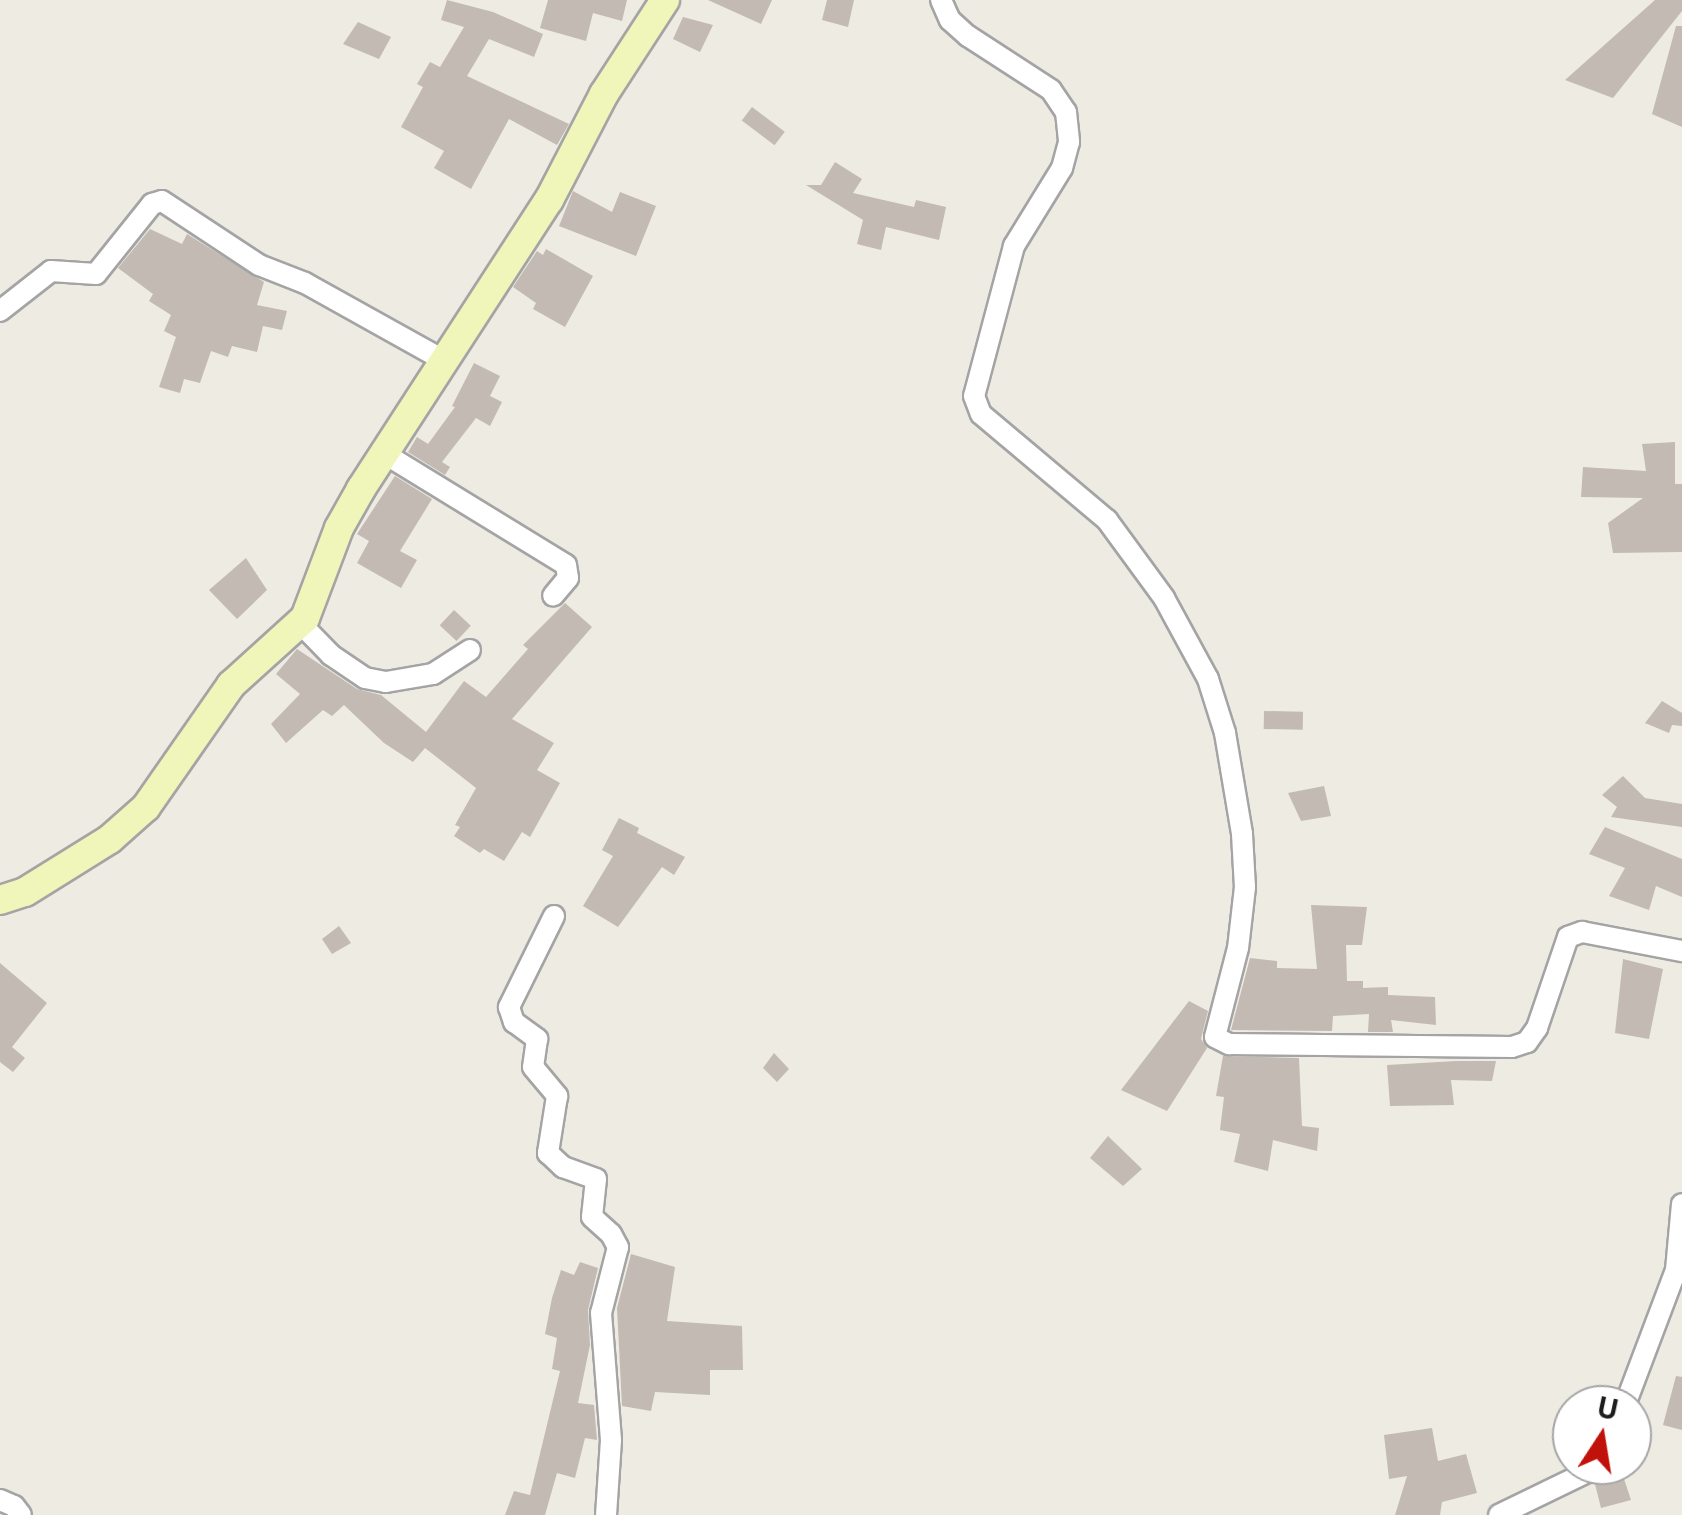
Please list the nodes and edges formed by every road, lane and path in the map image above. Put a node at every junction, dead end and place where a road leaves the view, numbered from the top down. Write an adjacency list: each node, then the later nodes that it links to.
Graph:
1 (665, 0): 4 (street)
2 (941, 0): 11 (street)
3 (0, 311): 4 (street)
4 (447, 362): 5 (street)
5 (385, 454): 6 (street); 7 (street)
6 (553, 596)
7 (300, 623): 8 (street); 9 (street)
8 (470, 650)
9 (0, 900)
10 (554, 916): 18 (street)
11 (1682, 951)
12 (1682, 1204): 13 (street)
13 (1680, 1248): 14 (street)
14 (1633, 1385)
15 (1560, 1485): 19 (street)
16 (0, 1500): 17 (street)
17 (21, 1515)
18 (606, 1515)
19 (1498, 1515)

